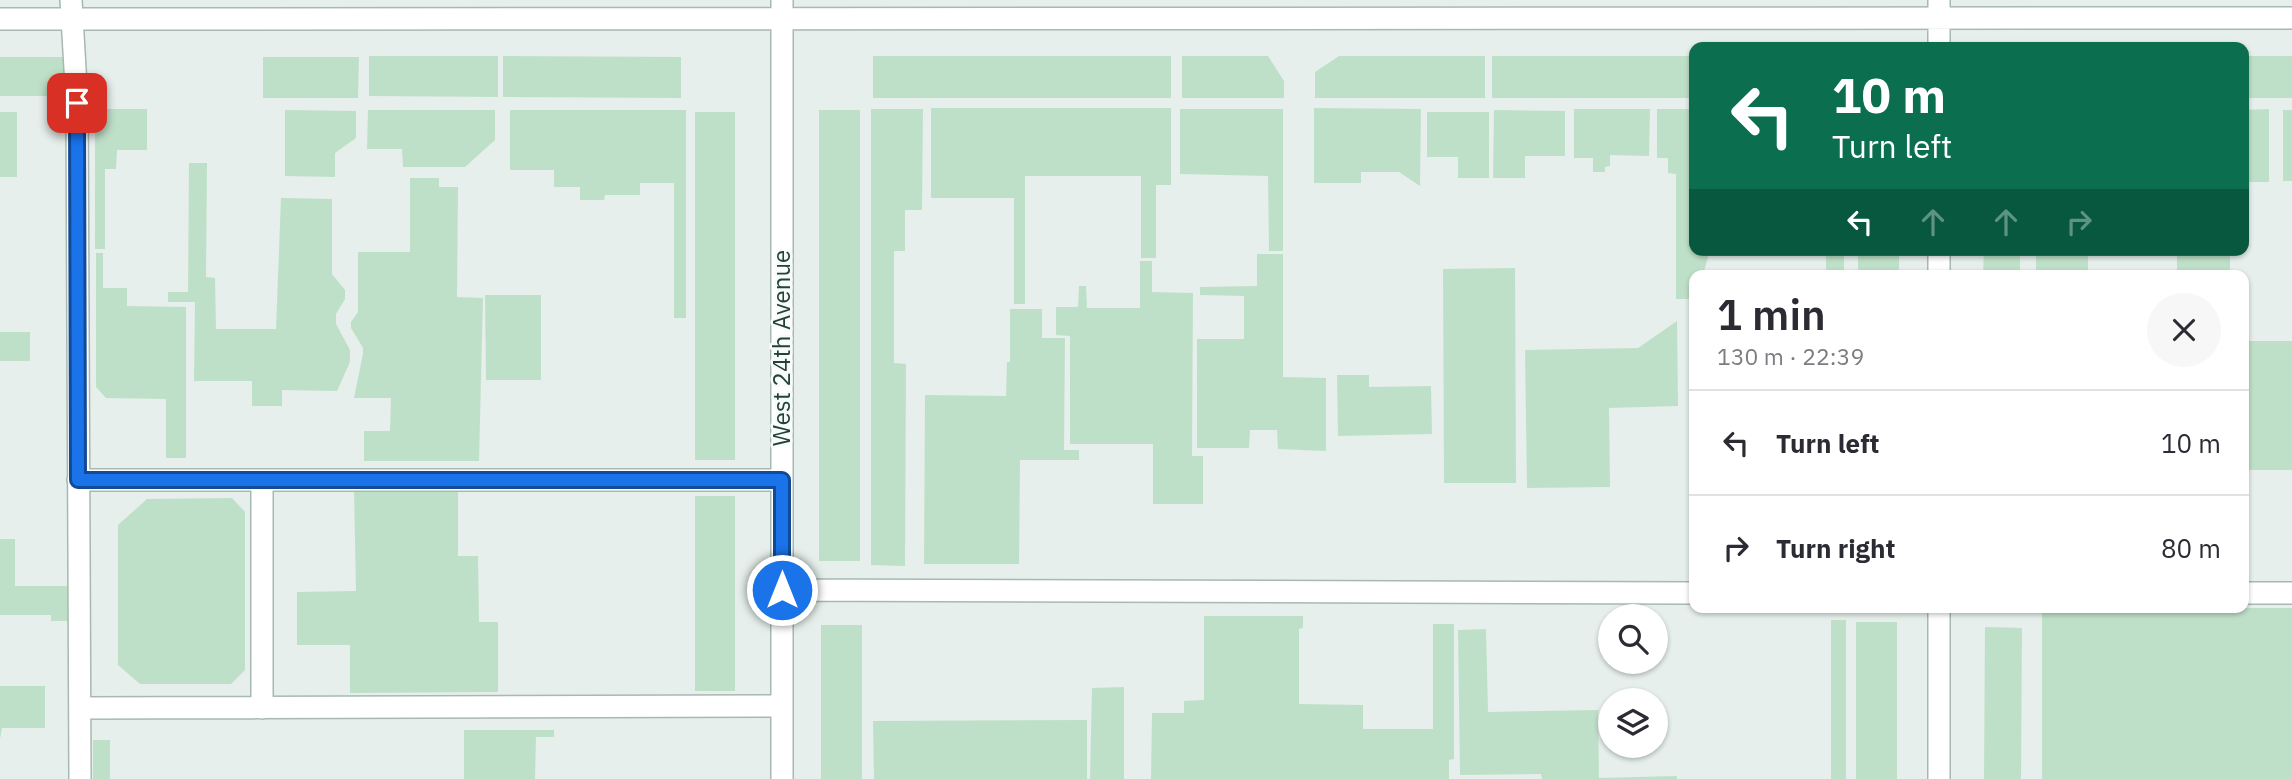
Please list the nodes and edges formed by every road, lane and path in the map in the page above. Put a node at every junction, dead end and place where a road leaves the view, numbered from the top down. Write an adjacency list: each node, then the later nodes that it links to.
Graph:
1 (72, 9): 2 (street); 6 (street); 8 (street)
2 (782, 9): 3 (street); 10 (street, West 24th Avenue)
3 (1226, 9): 4 (street)
4 (1939, 9): 5 (street); 7 (street)
5 (2292, 18)
6 (0, 19)
7 (1939, 42)
8 (78, 480): 9 (street); 17 (street)
9 (262, 480): 10 (street); 18 (street)
10 (782, 480): 11 (street, West 24th Avenue)
11 (782, 590): 12 (street); 16 (street, West 24th Avenue)
12 (1689, 593)
13 (2249, 593): 14 (street)
14 (2292, 593)
15 (1939, 613): 21 (street)
16 (782, 706): 18 (street); 20 (street, West 24th Avenue)
17 (80, 708): 18 (street); 19 (street)
18 (262, 708)
19 (80, 779)
20 (782, 779)
21 (1939, 779)

